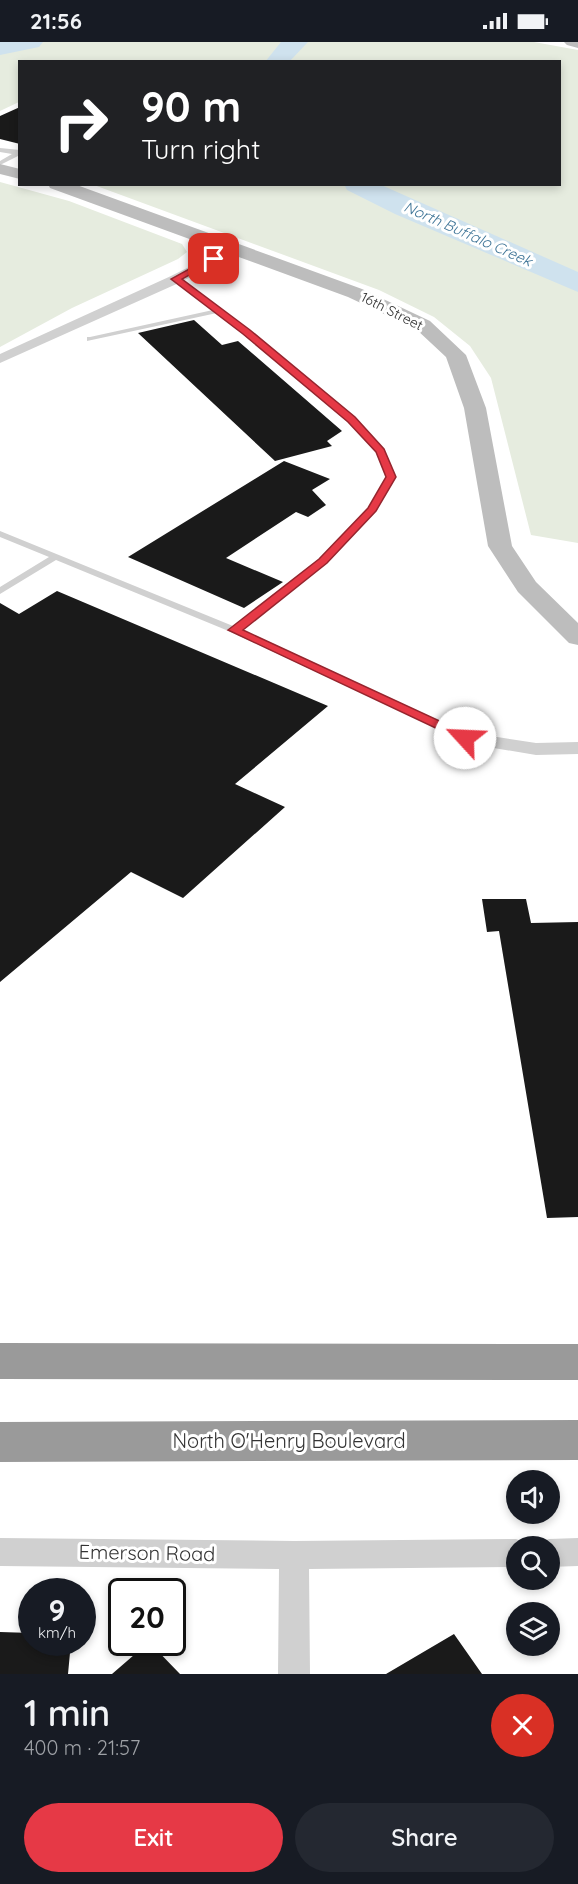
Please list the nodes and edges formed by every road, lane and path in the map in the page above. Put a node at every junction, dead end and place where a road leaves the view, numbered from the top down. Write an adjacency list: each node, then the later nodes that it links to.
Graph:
1 (572, 42): 2 (street)
2 (578, 43)
3 (0, 150): 4 (lane)
4 (18, 153): 5 (lane)
5 (0, 163)
6 (0, 169): 7 (street)
7 (18, 174)
8 (61, 186): 9 (street, 16th Street)
9 (233, 249): 10 (street); 18 (street, 16th Street)
10 (176, 279): 11 (lane); 13 (street)
11 (218, 311): 12 (lane); 17 (lane)
12 (90, 339)
13 (0, 358)
14 (0, 534): 15 (lane)
15 (56, 556): 16 (lane); 17 (lane)
16 (0, 591)
17 (234, 630): 19 (lane)
18 (578, 637)
19 (465, 738): 20 (street)
20 (578, 748)
21 (0, 1354): 23 (highway)
22 (0, 1361): 23 (highway)
23 (89, 1361): 24 (highway)
24 (578, 1362)
25 (578, 1440): 26 (highway, North O'Henry Boulevard)
26 (0, 1442)
27 (0, 1552): 31 (street, Emerson Road)
28 (560, 1552): 29 (street)
29 (578, 1552)
30 (506, 1553): 31 (street)
31 (294, 1555): 32 (street)
32 (294, 1674)

